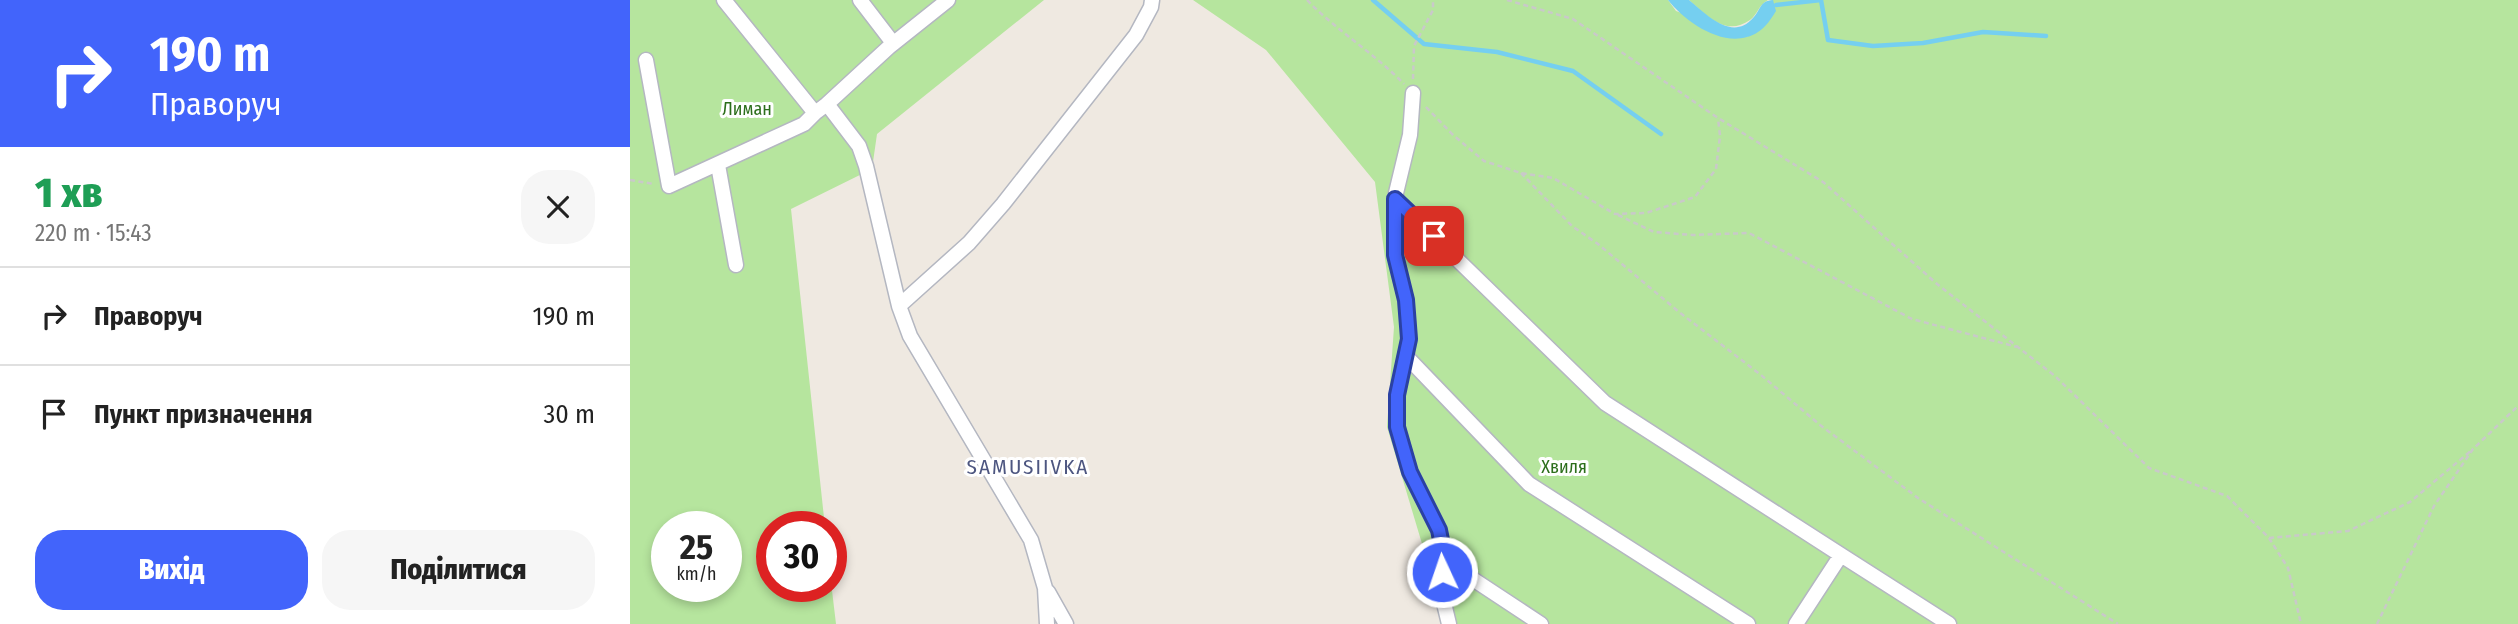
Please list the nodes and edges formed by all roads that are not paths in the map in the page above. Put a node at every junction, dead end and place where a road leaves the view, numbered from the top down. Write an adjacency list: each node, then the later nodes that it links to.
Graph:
1 (724, 0): 8 (street)
2 (860, 0): 5 (street)
3 (947, 0): 5 (street)
4 (1152, 0): 12 (street)
5 (893, 43): 8 (street)
6 (646, 60): 9 (street)
7 (1413, 93): 10 (street)
8 (821, 108): 9 (street); 12 (street)
9 (718, 165): 11 (street)
10 (1395, 199): 13 (street); 14 (street)
11 (736, 265)
12 (899, 306): 16 (street)
13 (1406, 356): 15 (street); 21 (street)
14 (1841, 555): 22 (street); 23 (street)
15 (1444, 560): 19 (street); 20 (street)
16 (1045, 588): 17 (street); 18 (street)
17 (1047, 624)
18 (1066, 624)
19 (1449, 624)
20 (1541, 624)
21 (1748, 624)
22 (1796, 624)
23 (1949, 624)

